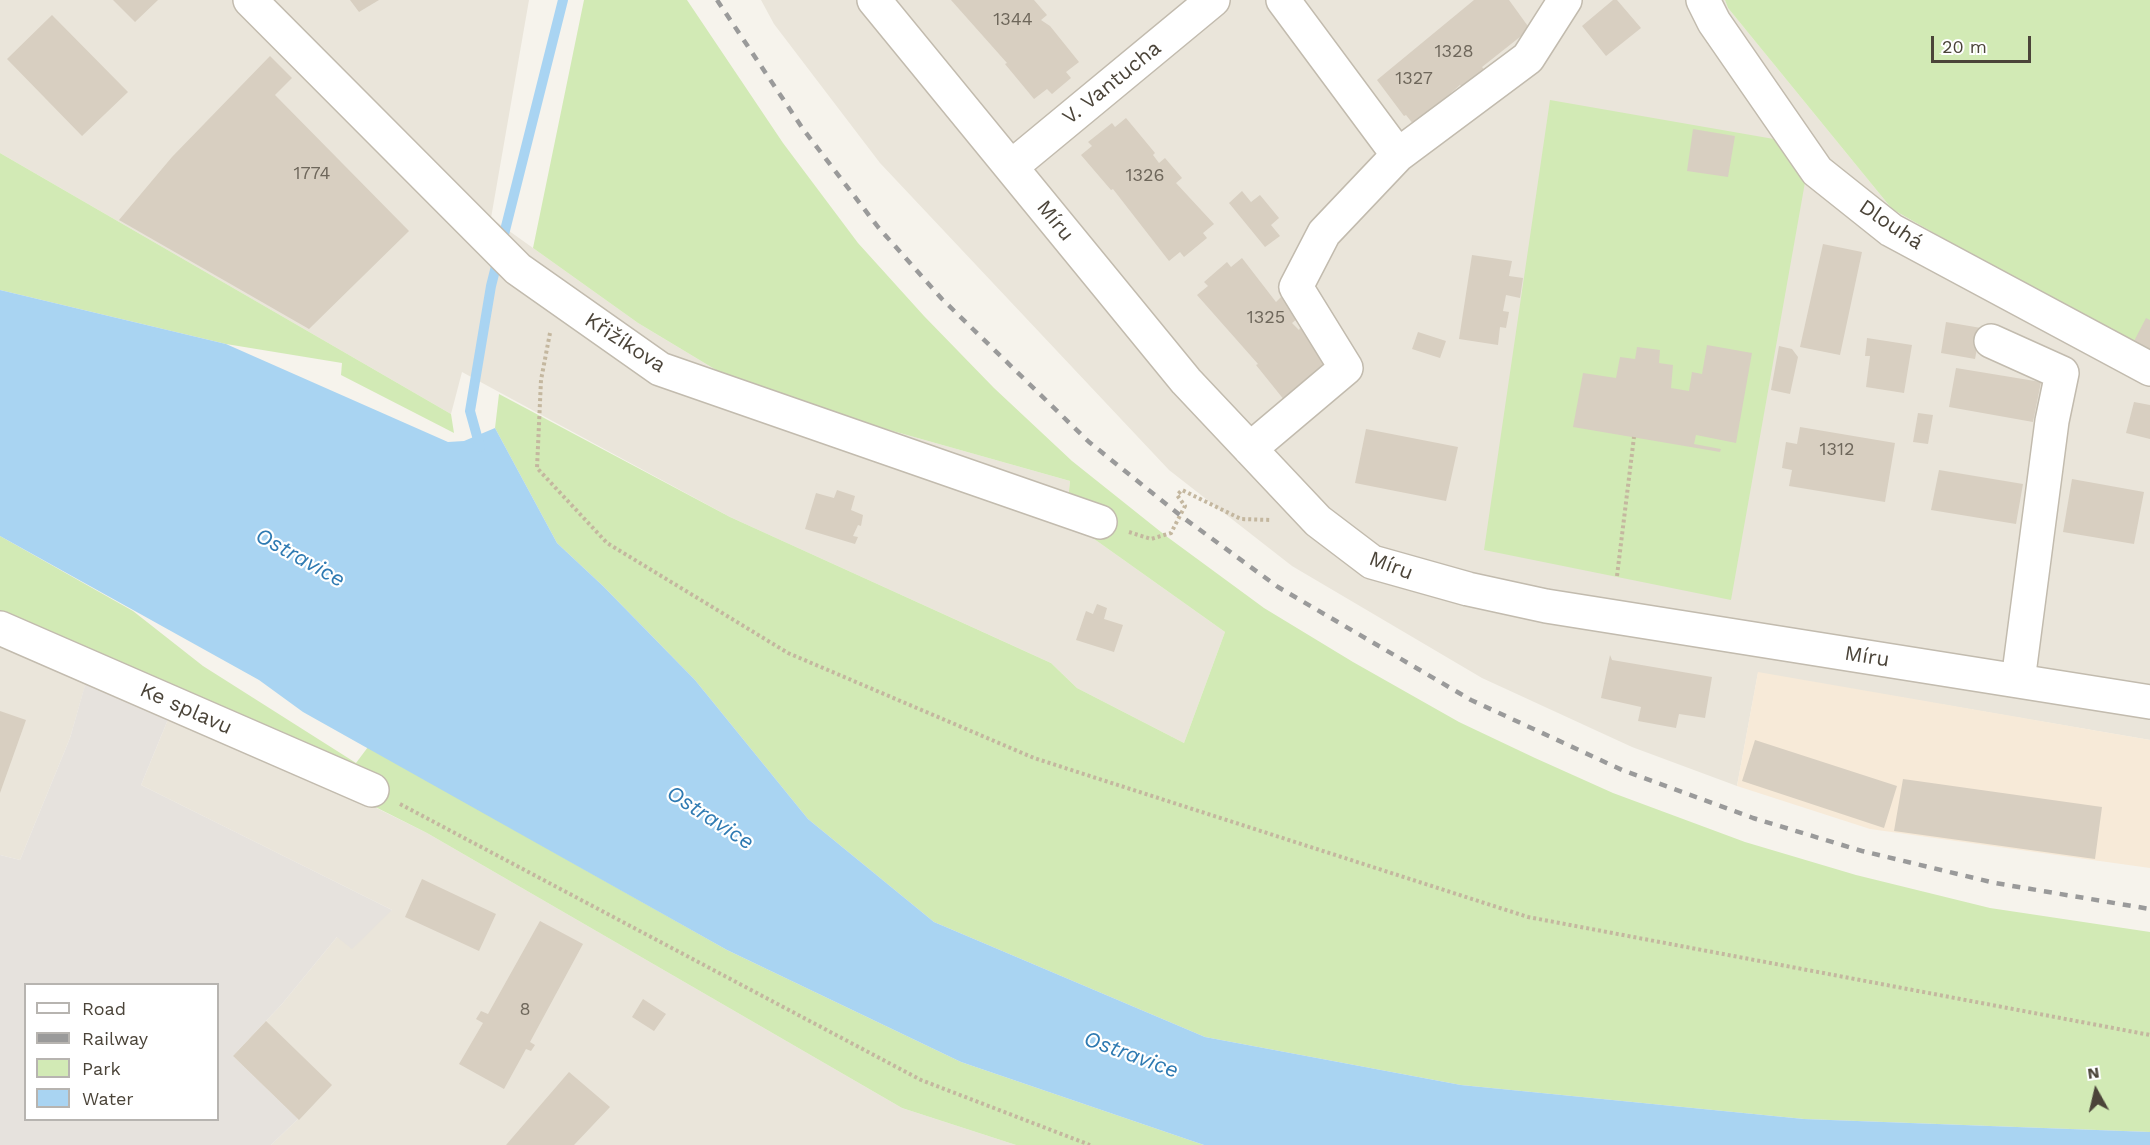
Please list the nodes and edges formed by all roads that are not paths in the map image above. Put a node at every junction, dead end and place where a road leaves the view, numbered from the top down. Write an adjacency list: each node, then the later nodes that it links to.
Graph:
1 (250, 0): 12 (street, Křižíkova)
2 (874, 0): 8 (street, Míru)
3 (1214, 0): 8 (street, V. Vantucha)
4 (1283, 0): 7 (street)
5 (1565, 0): 7 (street)
6 (1703, 0): 10 (street, Dlouhá)
7 (1398, 155): 11 (street)
8 (1011, 167): 11 (street, Míru)
9 (1991, 341): 14 (street)
10 (2150, 369)
11 (1250, 449): 14 (street, Míru)
12 (1100, 522)
13 (0, 628): 16 (street, Ke splavu)
14 (2018, 681): 15 (street, Míru)
15 (2150, 702)
16 (372, 790)

